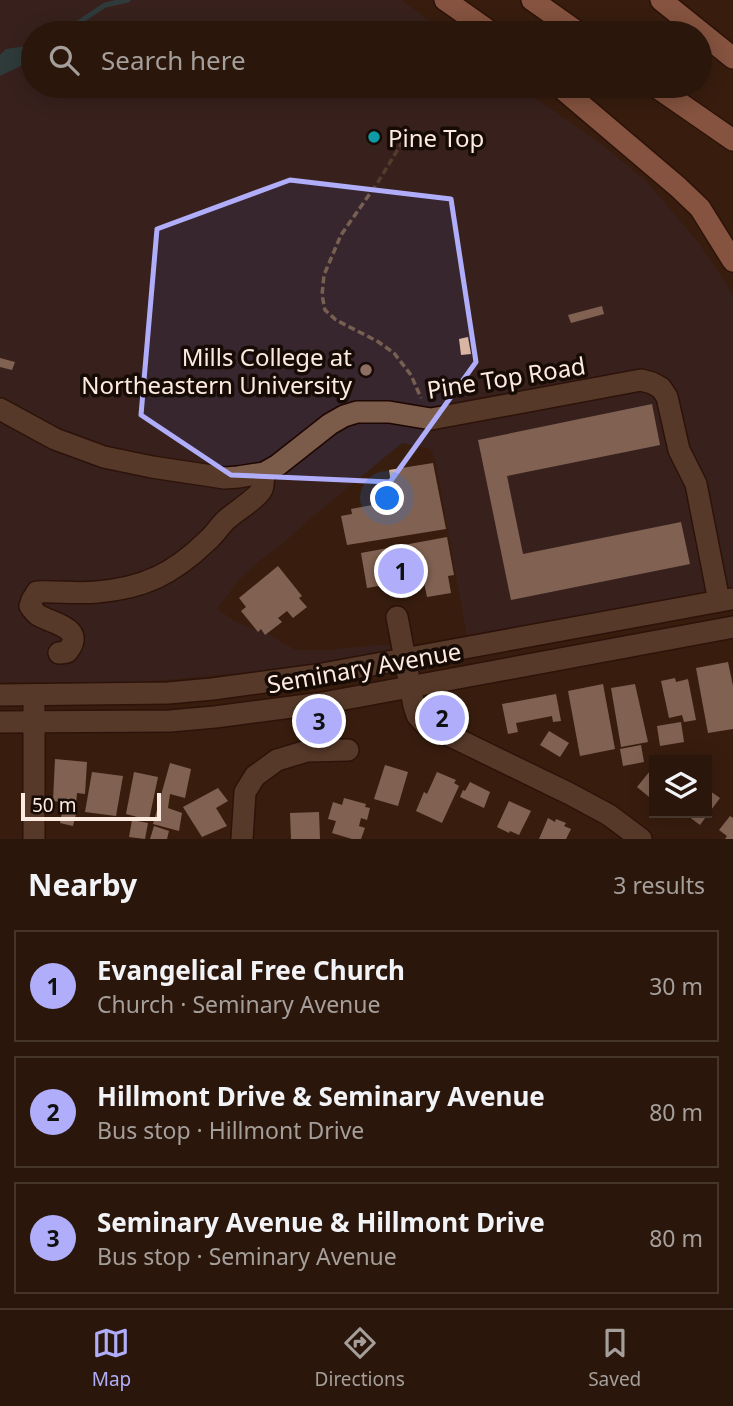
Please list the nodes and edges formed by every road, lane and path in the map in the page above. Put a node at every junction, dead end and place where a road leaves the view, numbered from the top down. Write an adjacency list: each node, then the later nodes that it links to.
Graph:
1 (445, 0): 5 (highway)
2 (459, 0): 6 (highway)
3 (532, 0): 7 (highway)
4 (661, 0): 8 (highway)
5 (476, 21)
6 (481, 21)
7 (562, 21)
8 (687, 21)
9 (712, 41): 10 (highway)
10 (733, 58)
11 (573, 98): 15 (highway)
12 (672, 98): 13 (highway)
13 (733, 140)
14 (402, 141): 17 (path)
15 (733, 261)
16 (0, 409): 18 (street, Pine Top Road)
17 (431, 419): 18 (street, Pine Top Road); 19 (street, Pine Top Road)
18 (264, 473): 22 (street)
19 (726, 600): 23 (street, Seminary Avenue)
20 (397, 617): 23 (street)
21 (733, 627): 24 (street, Seminary Avenue)
22 (59, 653)
23 (405, 659): 24 (street); 26 (street, Seminary Avenue)
24 (410, 687): 28 (street, Seminary Avenue); 32 (street)
25 (0, 695): 26 (street, Seminary Avenue)
26 (34, 695): 28 (street)
27 (0, 722): 28 (street, Seminary Avenue)
28 (34, 722): 30 (street)
29 (348, 750): 31 (street)
30 (34, 839)
31 (242, 839)
32 (641, 839)

